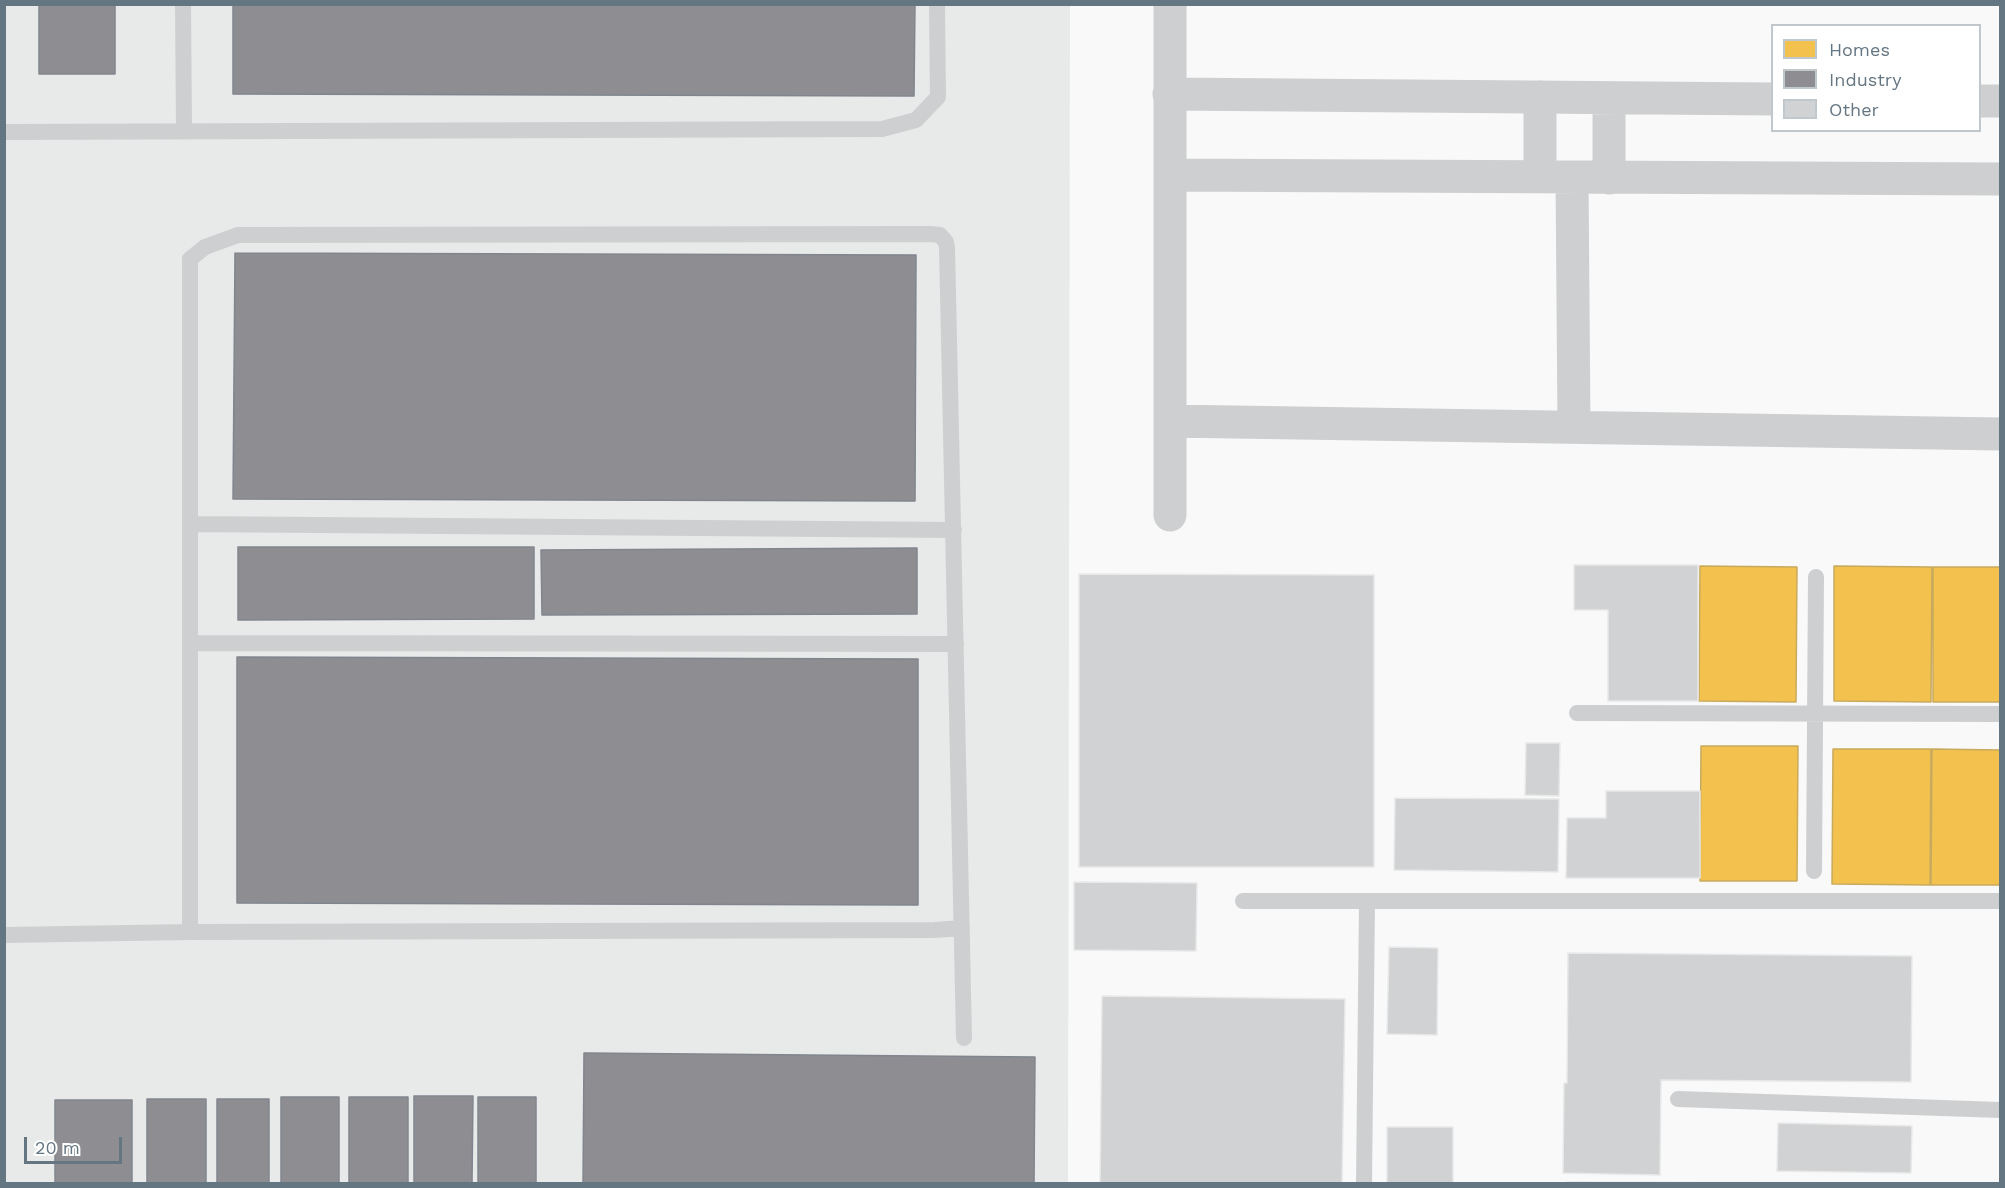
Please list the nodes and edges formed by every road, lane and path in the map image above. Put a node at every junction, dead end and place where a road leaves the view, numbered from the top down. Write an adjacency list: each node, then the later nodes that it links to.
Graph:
1 (183, 4): 10 (lane)
2 (937, 4): 10 (lane)
3 (1170, 4): 4 (street)
4 (1169, 94): 5 (street); 12 (street)
5 (1540, 97): 6 (street); 13 (street)
6 (1609, 98): 7 (street); 14 (street)
7 (1771, 99)
8 (1981, 101): 9 (street)
9 (2001, 101)
10 (184, 130): 11 (lane)
11 (4, 132)
12 (1170, 175): 13 (street); 16 (street)
13 (1556, 177): 14 (street); 17 (street)
14 (1609, 178): 15 (street)
15 (2001, 179)
16 (1170, 421): 17 (street); 19 (street)
17 (1574, 427): 18 (street)
18 (2001, 434)
19 (1170, 516)
20 (190, 524): 21 (lane); 21 (lane); 23 (lane)
21 (954, 530): 24 (lane)
22 (1816, 577): 26 (lane)
23 (190, 643): 24 (lane); 33 (lane)
24 (956, 644): 32 (lane)
25 (1577, 713): 26 (lane)
26 (1815, 713): 27 (lane); 28 (lane)
27 (2001, 714)
28 (1814, 871)
29 (1243, 901): 30 (lane)
30 (1368, 901): 31 (lane); 38 (lane)
31 (2001, 901)
32 (962, 928): 33 (lane); 35 (lane)
33 (190, 932): 34 (lane)
34 (4, 935)
35 (964, 1038)
36 (1678, 1099): 37 (lane)
37 (2001, 1110)
38 (1364, 1184)

